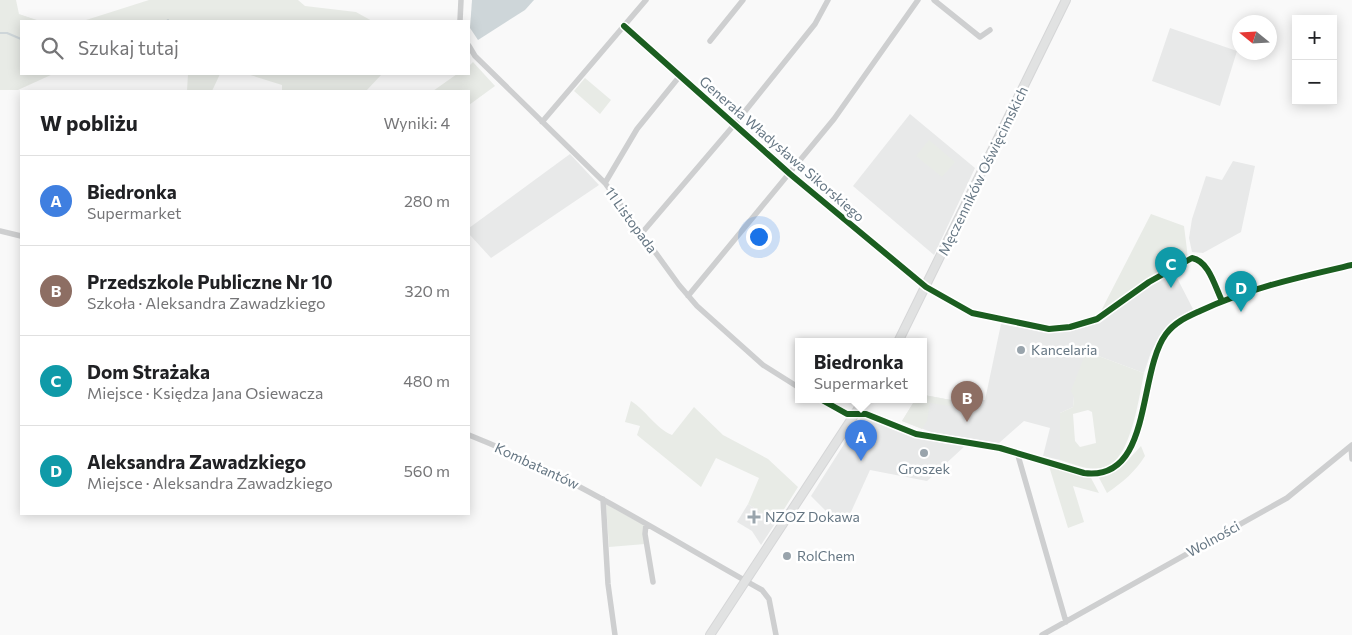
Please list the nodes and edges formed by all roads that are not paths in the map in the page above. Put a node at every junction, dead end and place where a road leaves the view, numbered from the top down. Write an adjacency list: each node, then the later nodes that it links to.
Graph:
1 (461, 0): 8 (street)
2 (646, 0): 9 (street)
3 (743, 0): 11 (street)
4 (828, 0): 15 (street)
5 (918, 0): 16 (street)
6 (934, 0): 10 (street)
7 (1066, 0): 22 (main road, Męczenników Oświęcimskich)
8 (460, 20)
9 (624, 26): 13 (street, Generała Władysława Sikorskiego); 14 (street)
10 (990, 30)
11 (710, 41)
12 (470, 48): 14 (street, 11 Listopada)
13 (679, 77): 15 (street, Generała Władysława Sikorskiego); 17 (street)
14 (542, 122): 17 (street, 11 Listopada)
15 (734, 125): 16 (street, Generała Władysława Sikorskiego); 19 (street)
16 (790, 174): 22 (street, Generała Władysława Sikorskiego); 23 (street)
17 (605, 183): 19 (street, 11 Listopada)
18 (0, 231): 20 (street)
19 (641, 234): 23 (street, 11 Listopada)
20 (20, 236)
21 (1352, 265): 24 (street)
22 (926, 287): 24 (street, Generała Władysława Sikorskiego); 25 (main road, Męczenników Oświęcimskich)
23 (688, 296): 26 (street, 11 Listopada)
24 (1222, 300): 32 (street)
25 (900, 338)
26 (795, 385)
27 (828, 403): 29 (street)
28 (862, 403): 29 (main road)
29 (855, 414): 32 (street); 36 (main road)
30 (470, 435): 34 (street, Kombatantów)
31 (1351, 445): 33 (street); 38 (street, Wolności)
32 (1017, 452): 38 (street)
33 (1352, 459)
34 (603, 498): 35 (street, Kombatantów); 39 (street)
35 (646, 524): 36 (street, Kombatantów); 37 (street)
36 (746, 580): 40 (main road); 41 (street, Kombatantów)
37 (653, 582)
38 (1066, 622): 42 (street, Wolności)
39 (615, 635)
40 (710, 635)
41 (776, 635)
42 (1042, 635)

